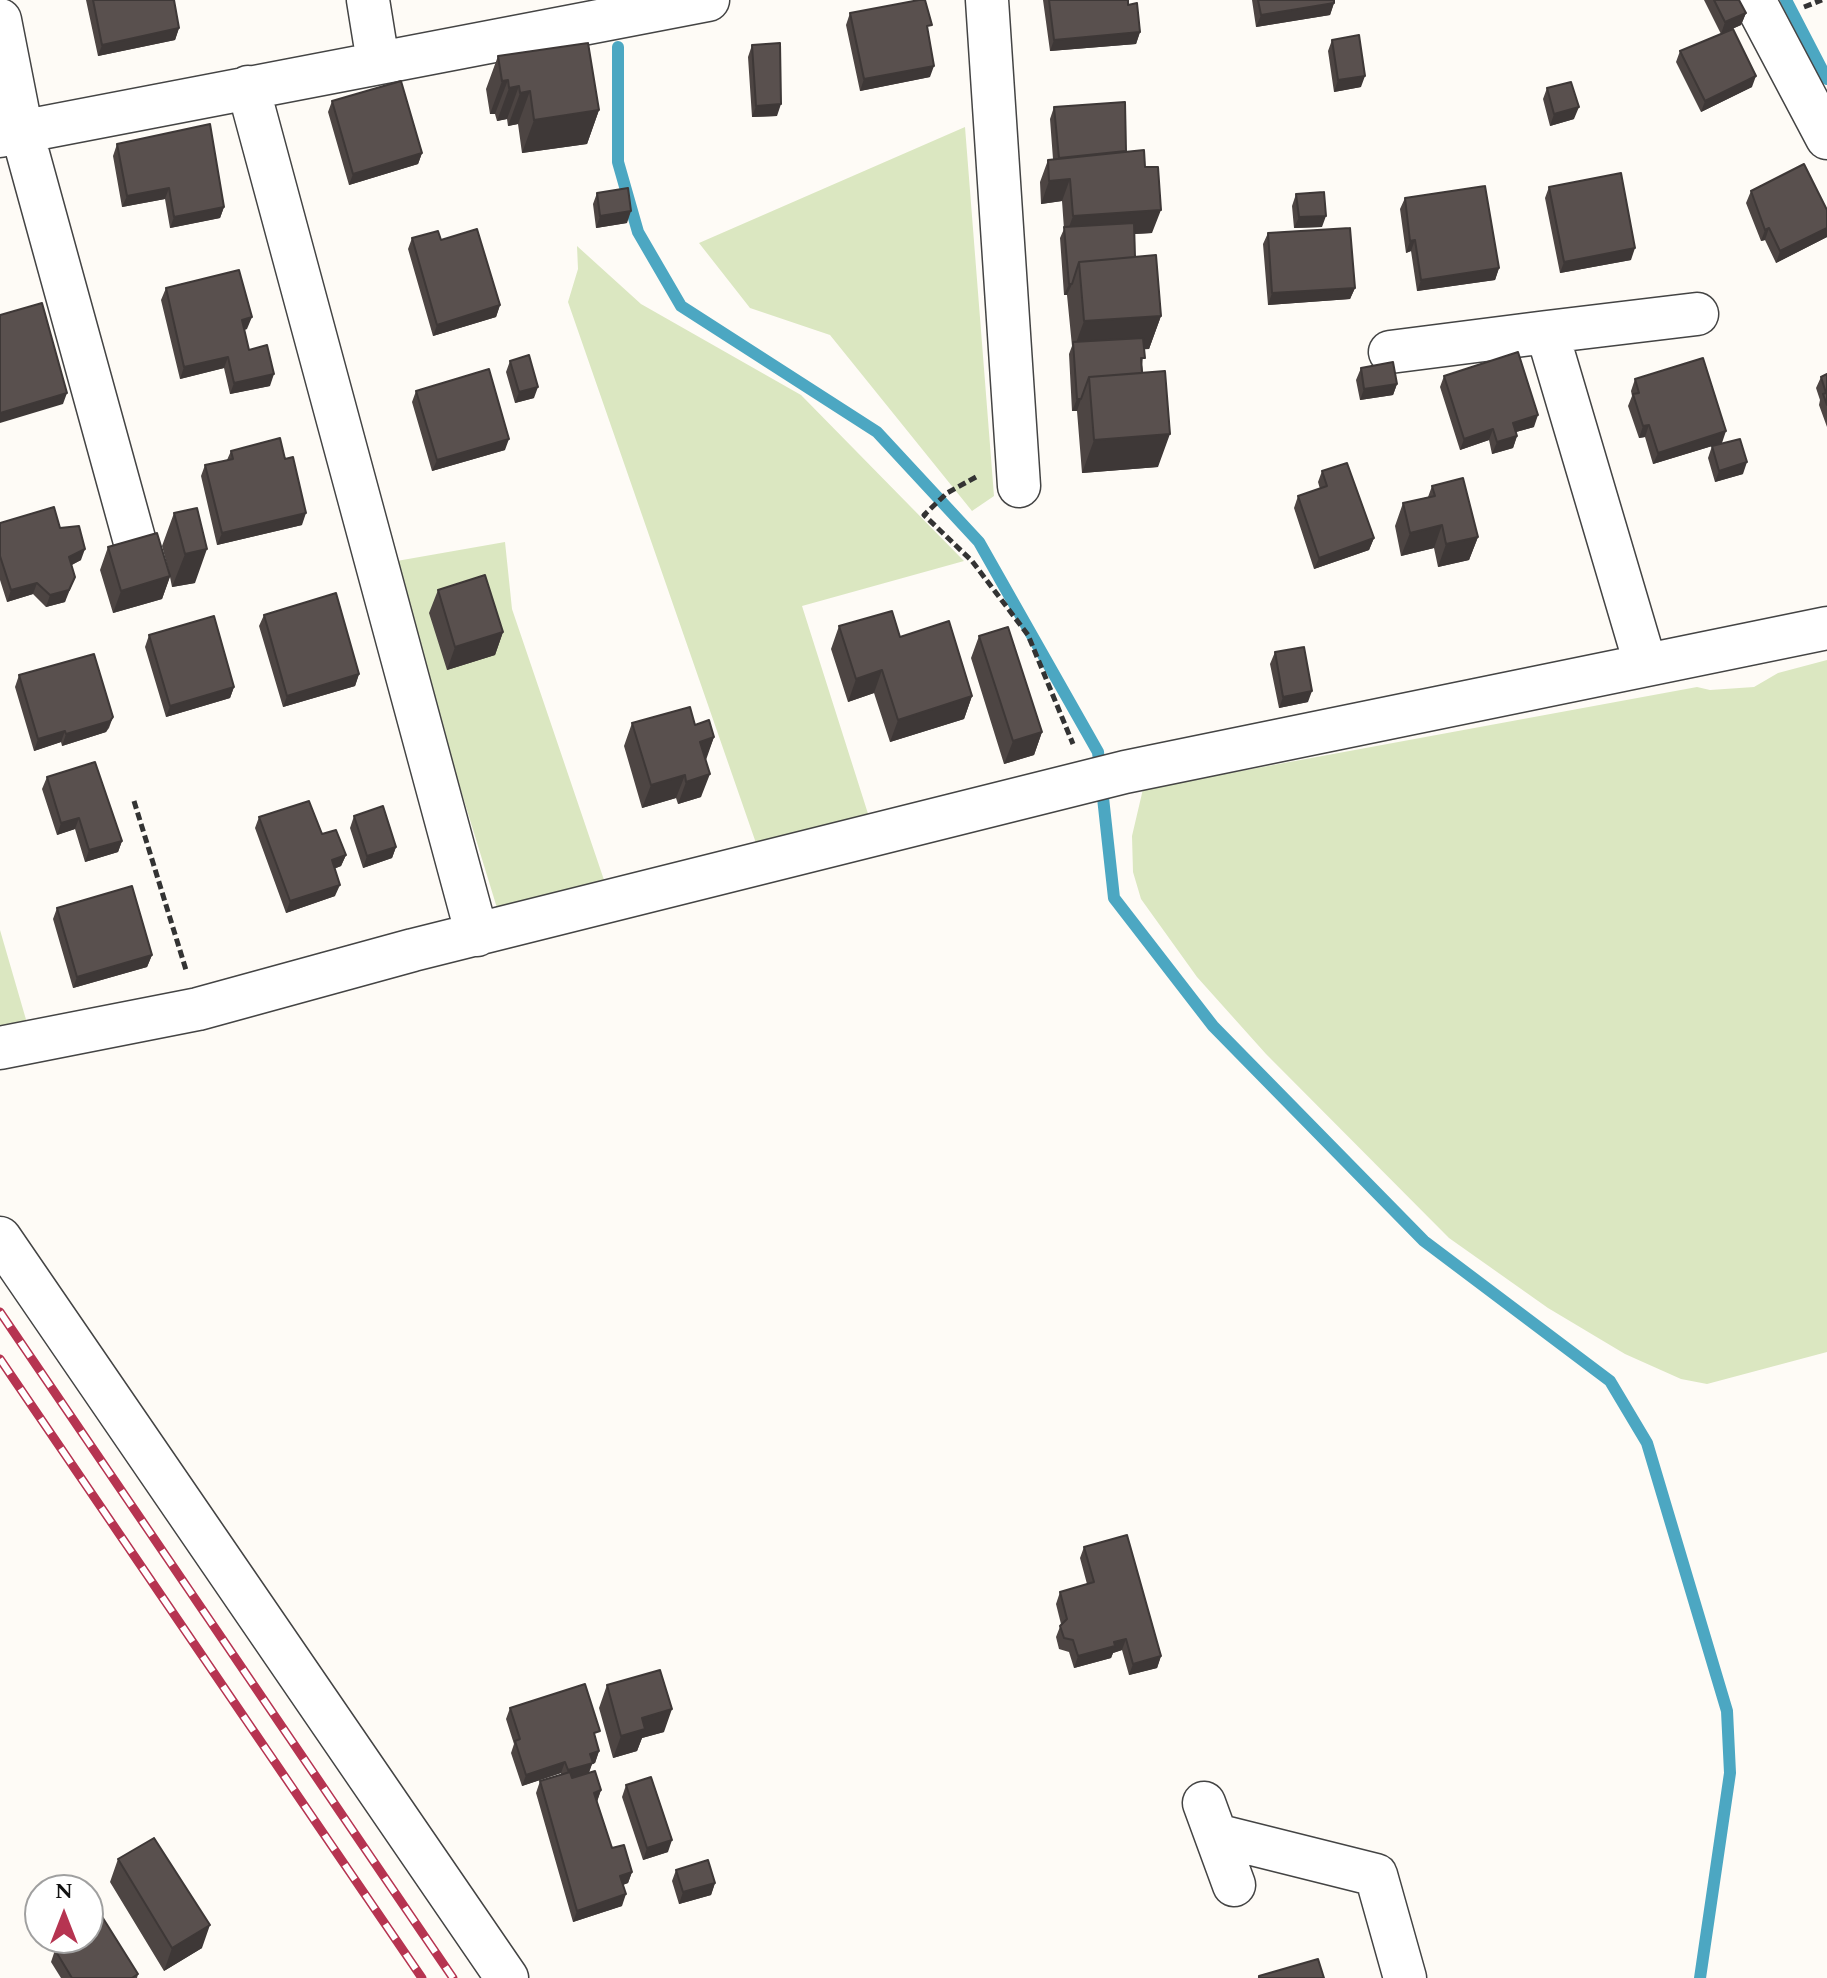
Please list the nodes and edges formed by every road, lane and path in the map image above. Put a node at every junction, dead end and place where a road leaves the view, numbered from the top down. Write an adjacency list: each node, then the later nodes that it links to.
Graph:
1 (368, 0): 6 (street)
2 (708, 0): 6 (street)
3 (987, 0): 13 (street)
4 (1754, 0): 9 (street)
5 (0, 20): 8 (street)
6 (378, 62): 7 (street)
7 (248, 87): 8 (street); 20 (street)
8 (11, 134): 15 (street)
9 (1827, 138)
10 (1697, 314): 11 (street)
11 (1547, 332): 12 (street); 17 (street)
12 (1390, 352)
13 (1019, 486)
14 (947, 493): 18 (path)
15 (136, 546)
16 (1827, 628): 17 (street)
17 (1645, 663): 18 (street)
18 (1099, 779): 20 (street)
19 (134, 801): 21 (path)
20 (477, 935): 21 (street)
21 (198, 1009): 22 (street)
22 (0, 1048)
23 (0, 1238): 25 (street)
24 (1234, 1885): 26 (street)
25 (507, 1978)
26 (1405, 1978)

